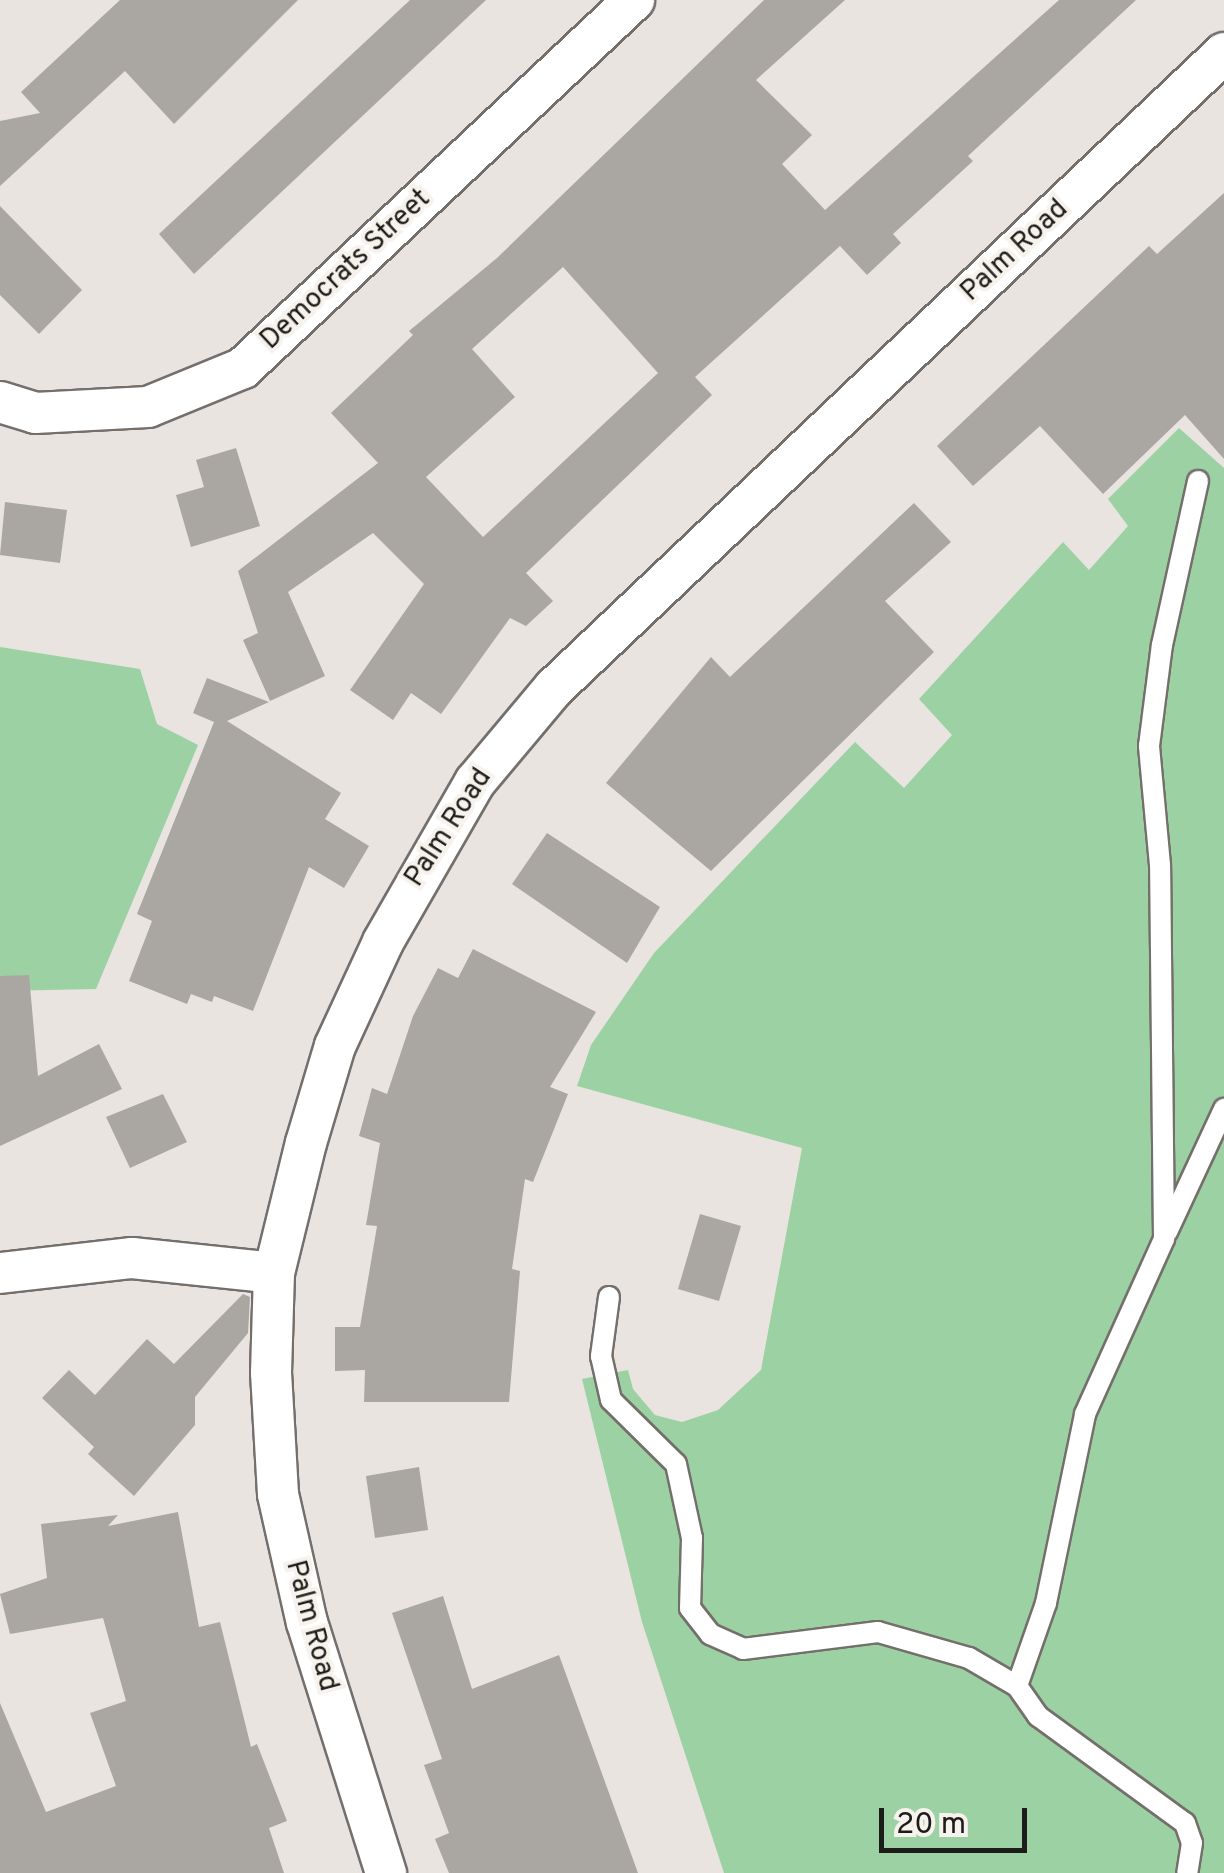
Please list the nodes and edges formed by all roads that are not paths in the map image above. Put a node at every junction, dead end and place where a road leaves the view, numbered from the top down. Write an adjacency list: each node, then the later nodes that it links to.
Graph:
1 (634, 0): 3 (street, Democrats Street)
2 (1224, 53): 8 (street, Palm Road)
3 (0, 402)
4 (1198, 482): 6 (lane)
5 (1224, 1109): 6 (lane)
6 (1164, 1239): 10 (lane)
7 (0, 1273): 8 (street)
8 (274, 1273): 11 (street, Palm Road)
9 (609, 1297): 10 (lane)
10 (1018, 1686): 12 (lane)
11 (386, 1873)
12 (1187, 1873)

